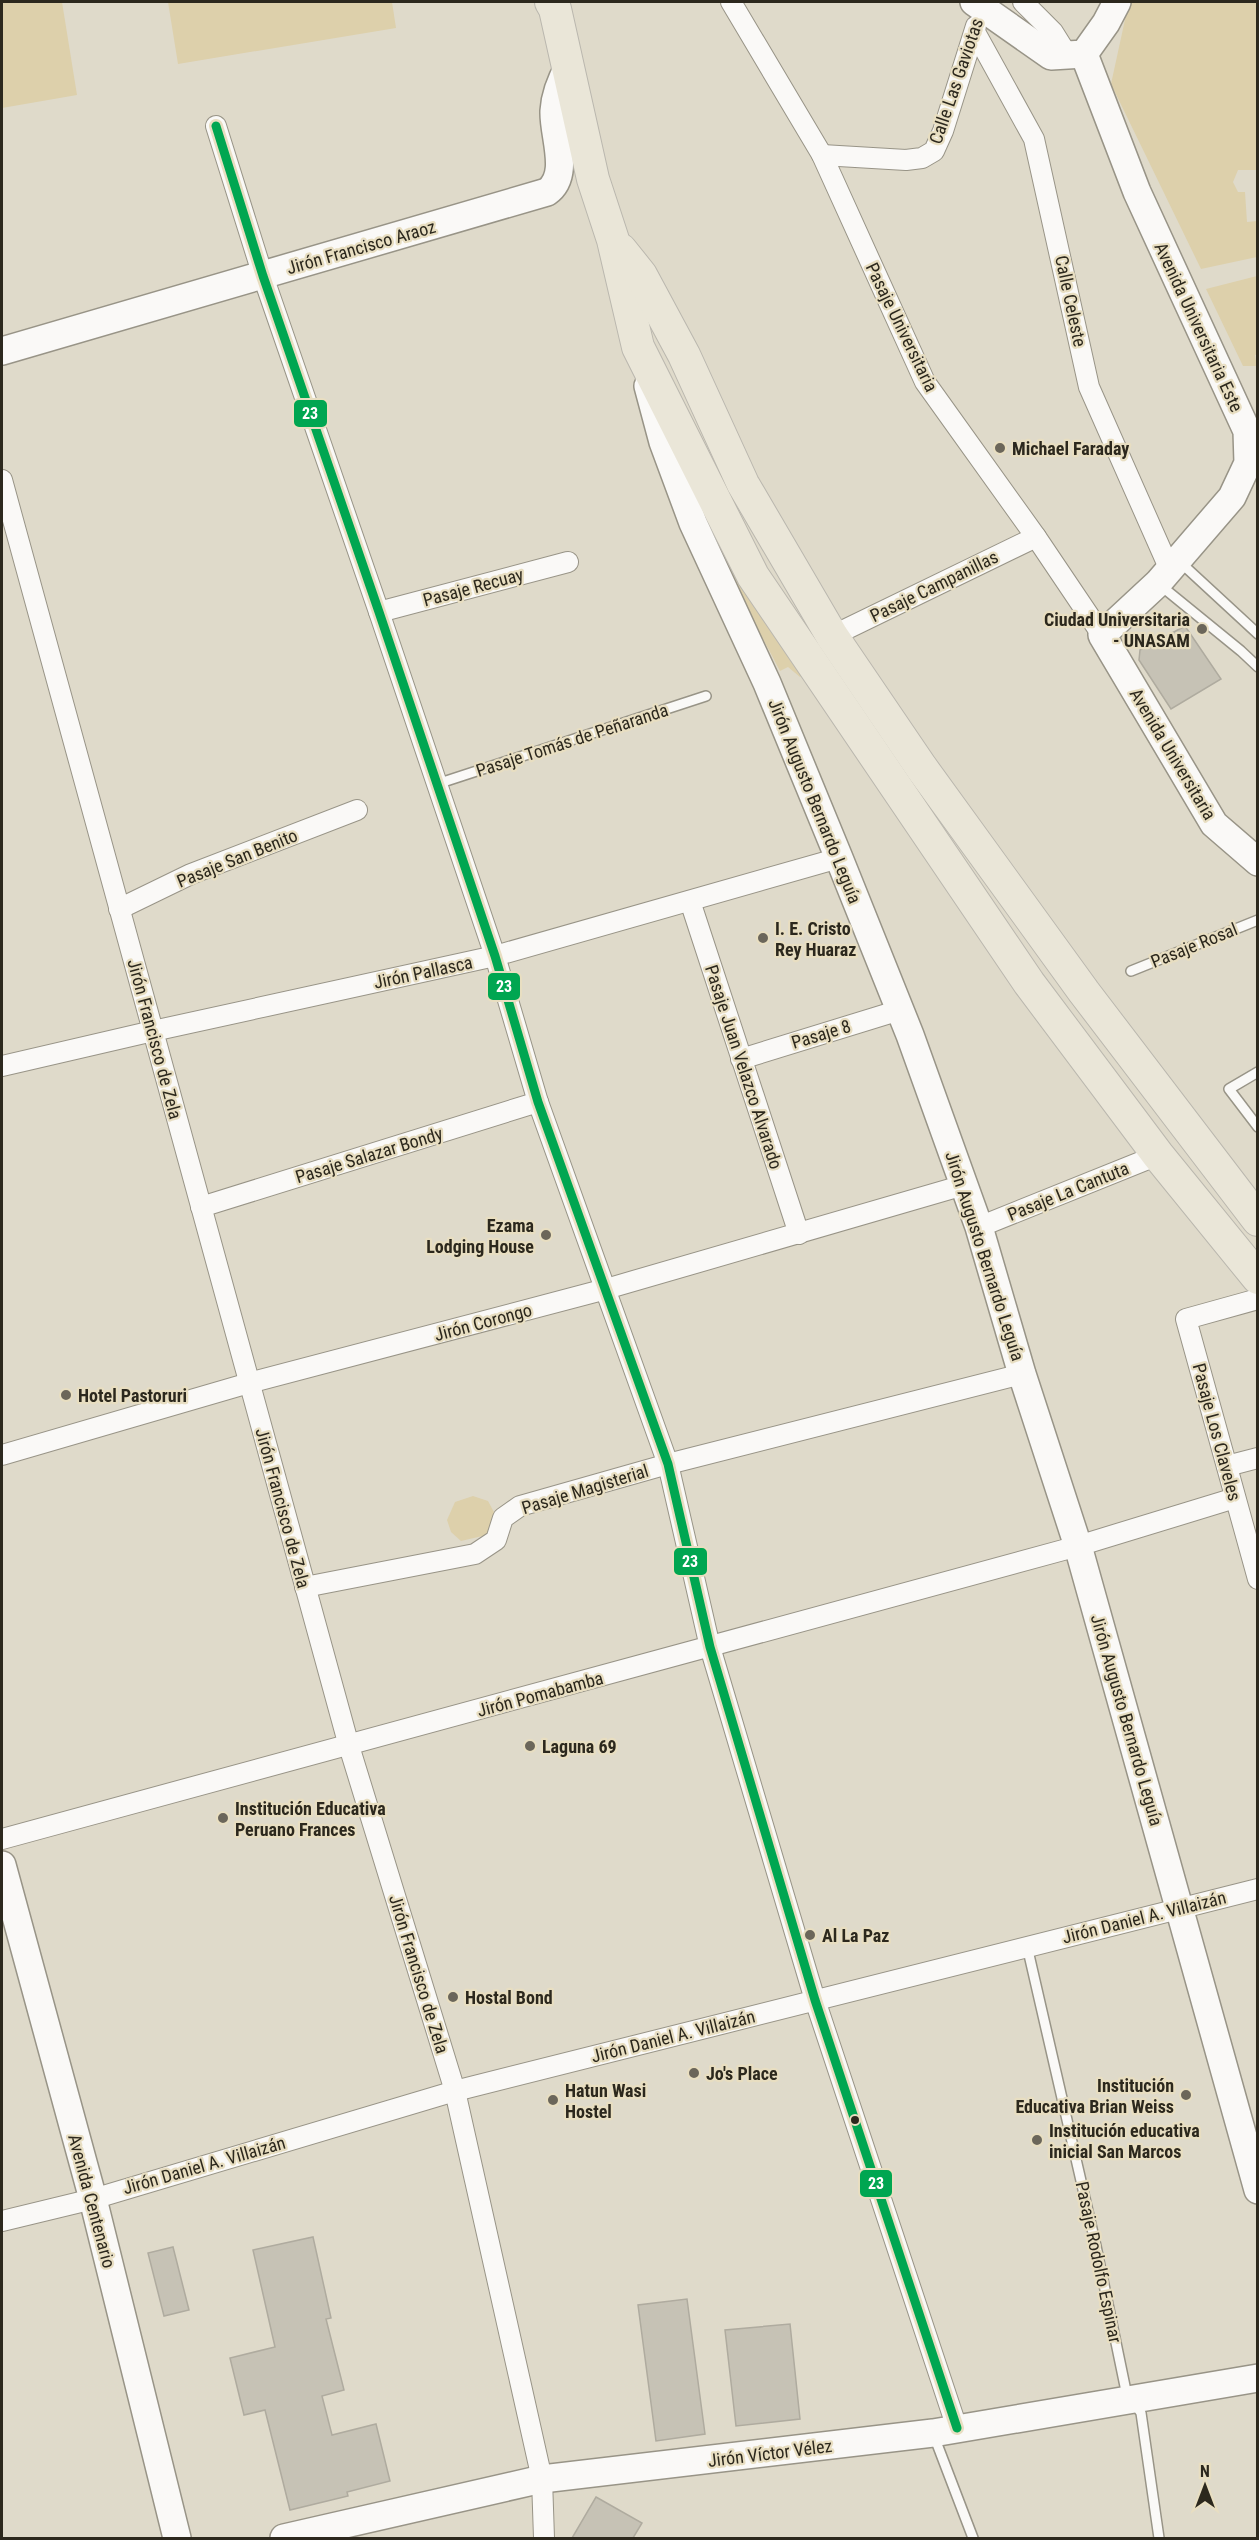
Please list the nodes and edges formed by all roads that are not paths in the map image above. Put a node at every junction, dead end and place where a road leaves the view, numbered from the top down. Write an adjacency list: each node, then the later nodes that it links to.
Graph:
1 (731, 2): 9 (street, Pasaje Universitaria)
2 (1023, 2): 6 (street)
3 (1117, 2): 6 (main road)
4 (559, 3): 7 (main road)
5 (977, 13): 6 (main road); 9 (street, Calle Las Gaviotas); 17 (street, Calle Celeste)
6 (1068, 55): 17 (main road, Avenida Universitaria Este)
7 (572, 77): 10 (main road); 11 (main road, Jirón Francisco Araoz)
8 (216, 126): 11 (street)
9 (822, 155): 15 (street, Pasaje Universitaria)
10 (613, 240): 12 (main road); 21 (main road)
11 (263, 276): 13 (main road, Jirón Francisco Araoz); 18 (street)
12 (638, 347): 26 (main road, Jirón Augusto Bernardo Leguía); 40 (main road)
13 (2, 351)
14 (2, 480): 29 (street, Jirón Francisco de Zela)
15 (1036, 537): 19 (street, Pasaje Universitaria); 21 (street, Pasaje Campanillas)
16 (568, 562): 18 (street, Pasaje Recuay)
17 (1169, 572): 19 (main road, Avenida Universitaria Este); 20 (lane); 22 (lane)
18 (379, 612): 24 (street)
19 (1101, 634): 27 (main road, Avenida Universitaria)
20 (1257, 634)
21 (832, 636): 43 (main road)
22 (1257, 667)
23 (706, 696): 24 (lane, Pasaje Tomás de Peñaranda)
24 (437, 784): 31 (street)
25 (357, 810): 29 (street, Pasaje San Benito)
26 (839, 858): 28 (street, Jirón Pallasca); 33 (main road, Jirón Augusto Bernardo Leguía)
27 (1257, 862)
28 (690, 901): 31 (street, Jirón Pallasca); 35 (street, Pasaje Juan Velazco Alvarado)
29 (119, 909): 34 (street, Jirón Francisco de Zela)
30 (1257, 920): 32 (lane, Pasaje Rosal)
31 (495, 956): 34 (street, Jirón Pallasca); 38 (street)
32 (1131, 971)
33 (900, 1010): 35 (street, Pasaje 8); 41 (main road, Jirón Augusto Bernardo Leguía)
34 (153, 1031): 36 (street, Jirón Pallasca); 42 (street, Jirón Francisco de Zela)
35 (741, 1059): 45 (street, Pasaje Juan Velazco Alvarado)
36 (2, 1066)
37 (1257, 1072): 39 (lane)
38 (538, 1102): 42 (street, Pasaje Salazar Bondy); 47 (street)
39 (1257, 1127)
40 (1158, 1155): 44 (street, Pasaje La Cantuta); 46 (main road)
41 (964, 1185): 44 (main road, Jirón Augusto Bernardo Leguía); 45 (street, Jirón Corongo)
42 (201, 1207): 50 (street, Jirón Francisco de Zela)
43 (1257, 1220)
44 (979, 1227): 49 (main road, Jirón Augusto Bernardo Leguía)
45 (799, 1234): 47 (street, Jirón Corongo)
46 (1257, 1278)
47 (606, 1289): 50 (street, Jirón Corongo); 53 (street)
48 (1257, 1299): 54 (street, Pasaje Los Claveles)
49 (1022, 1374): 53 (street, Pasaje Magisterial); 56 (main road, Jirón Augusto Bernardo Leguía)
50 (249, 1383): 51 (street, Jirón Corongo); 58 (street, Jirón Francisco de Zela)
51 (2, 1455)
52 (1257, 1458): 54 (street)
53 (668, 1464): 58 (street, Pasaje Magisterial); 59 (street)
54 (1227, 1466): 55 (street, Pasaje Los Claveles)
55 (1236, 1498): 56 (street, Jirón Pomabamba); 57 (street, Pasaje Los Claveles)
56 (1078, 1546): 59 (street, Jirón Pomabamba); 64 (main road, Jirón Augusto Bernardo Leguía)
57 (1257, 1579)
58 (305, 1587): 60 (street, Jirón Francisco de Zela)
59 (710, 1647): 60 (street, Jirón Pomabamba); 66 (street)
60 (349, 1746): 61 (street, Jirón Pomabamba); 67 (street, Jirón Francisco de Zela)
61 (2, 1839)
62 (2, 1865): 69 (main road, Avenida Centenario)
63 (1257, 1889): 64 (street, Jirón Daniel A. Villaizán)
64 (1180, 1907): 65 (street, Jirón Daniel A. Villaizán); 68 (main road, Jirón Augusto Bernardo Leguía)
65 (1027, 1946): 66 (street, Jirón Daniel A. Villaizán); 72 (lane, Pasaje Rodolfo Espinar)
66 (815, 2000): 67 (street, Jirón Daniel A. Villaizán); 73 (street)
67 (455, 2091): 69 (street, Jirón Daniel A. Villaizán); 74 (street, Jirón Francisco de Zela)
68 (1257, 2190)
69 (93, 2199): 70 (street, Jirón Daniel A. Villaizán); 75 (main road, Avenida Centenario)
70 (2, 2221)
71 (1257, 2378): 72 (main road, Jirón Víctor Vélez)
72 (1134, 2401): 73 (main road, Jirón Víctor Vélez); 79 (lane, Pasaje Rodolfo Espinar)
73 (945, 2431): 74 (main road, Jirón Víctor Vélez); 78 (lane)
74 (542, 2479): 76 (main road, Jirón Víctor Vélez); 77 (street, Jirón Francisco de Zela)
75 (177, 2538)
76 (284, 2538)
77 (544, 2538)
78 (972, 2538)
79 (1159, 2538)

